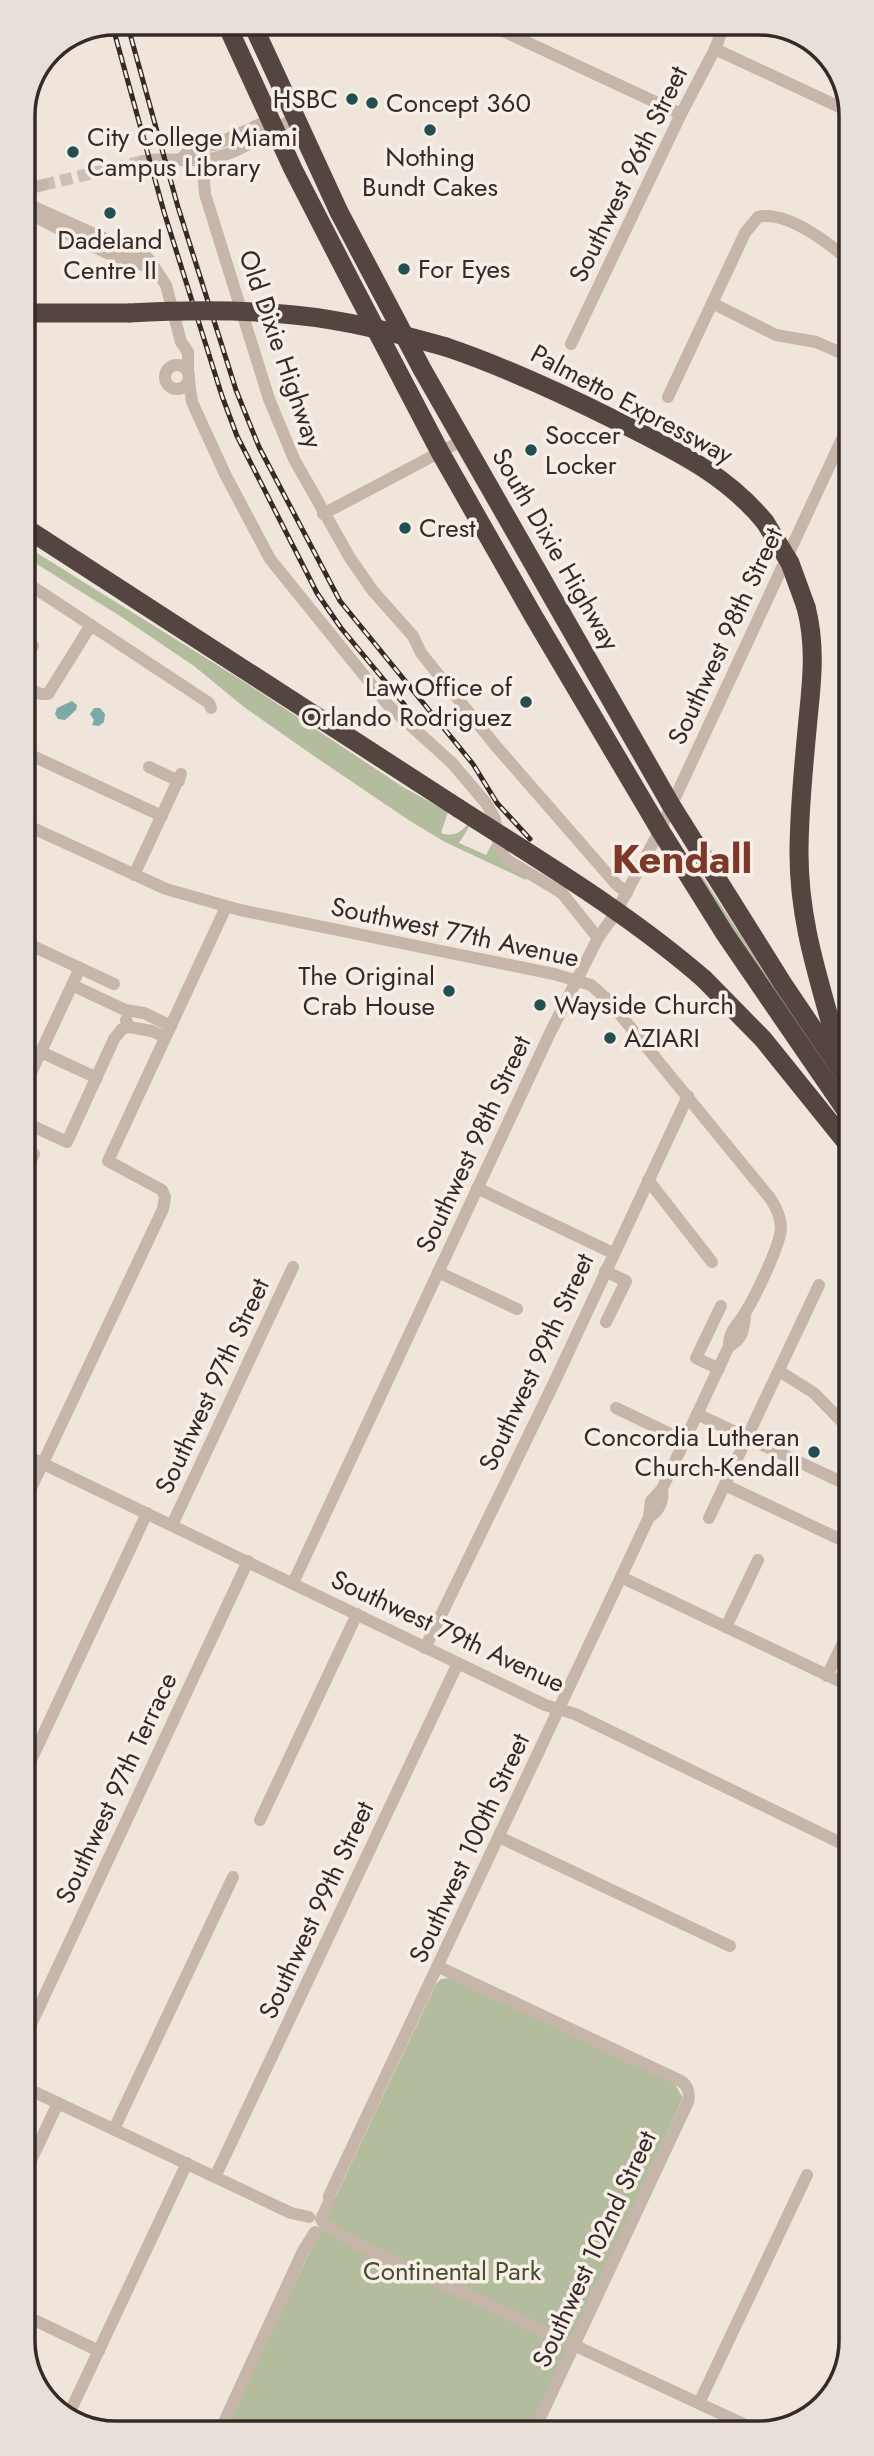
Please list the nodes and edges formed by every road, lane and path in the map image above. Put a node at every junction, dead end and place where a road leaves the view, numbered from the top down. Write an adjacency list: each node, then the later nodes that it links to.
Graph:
1 (231, 35): 9 (highway, South Dixie Highway)
2 (257, 35): 8 (highway, South Dixie Highway)
3 (512, 35): 7 (street)
4 (720, 35): 5 (street, Southwest 96th Street)
5 (715, 48): 6 (street); 7 (street, Southwest 96th Street)
6 (838, 106)
7 (681, 114): 24 (street, Southwest 96th Street)
8 (295, 118): 9 (street); 20 (highway, South Dixie Highway)
9 (274, 128): 10 (street); 11 (street); 19 (highway, South Dixie Highway)
10 (209, 159): 11 (street); 34 (street, Old Dixie Highway)
11 (180, 160): 12 (street)
12 (143, 161)
13 (43, 186): 14 (street)
14 (35, 188)
15 (35, 208): 17 (street)
16 (35, 216): 17 (street)
17 (100, 243): 23 (street)
18 (839, 252): 21 (street)
19 (348, 276): 20 (highway); 33 (highway, South Dixie Highway)
20 (386, 302): 31 (highway, South Dixie Highway)
21 (712, 303): 25 (street); 29 (street)
22 (35, 313): 57 (highway, Palmetto Expressway, bridge)
23 (181, 342): 26 (street); 27 (street)
24 (571, 344)
25 (839, 352)
26 (172, 366): 27 (street); 28 (street)
27 (188, 377): 28 (street); 30 (street)
28 (175, 390): 30 (street)
29 (668, 397)
30 (192, 402): 51 (street)
31 (463, 440): 33 (street); 37 (highway, South Dixie Highway)
32 (839, 449): 44 (street, Southwest 98th Street)
33 (440, 452): 34 (street); 38 (highway, South Dixie Highway)
34 (323, 514): 49 (street, Old Dixie Highway)
35 (35, 536): 70 (highway, bridge)
36 (35, 588): 39 (street)
37 (558, 606): 38 (highway); 44 (highway, South Dixie Highway)
38 (534, 617): 47 (highway, South Dixie Highway)
39 (91, 625): 40 (street); 41 (street)
40 (35, 692)
41 (211, 708)
42 (35, 757): 45 (street)
43 (149, 766): 45 (street)
44 (671, 805): 47 (street, Southwest 98th Street); 65 (highway, South Dixie Highway)
45 (162, 816): 48 (street)
46 (35, 829): 48 (street, Southwest 77th Avenue)
47 (660, 830): 49 (street, Southwest 98th Street); 68 (highway, South Dixie Highway)
48 (134, 875): 50 (street, Southwest 77th Avenue)
49 (626, 893): 51 (street, Southwest 98th Street)
50 (226, 907): 54 (street, Southwest 77th Avenue); 61 (street)
51 (598, 938): 54 (street, Southwest 98th Street)
52 (35, 947): 53 (street)
53 (80, 968): 55 (street); 56 (street)
54 (578, 980): 67 (street, Southwest 77th Avenue); 72 (street, Southwest 98th Street)
55 (114, 984)
56 (72, 985): 58 (street); 63 (street)
57 (823, 999): 59 (highway); 62 (highway, Palmetto Expressway)
58 (125, 1010): 60 (street); 61 (street)
59 (839, 1016)
60 (128, 1027): 61 (street); 66 (street)
61 (168, 1032): 93 (street)
62 (839, 1049)
63 (41, 1052): 64 (street); 66 (street)
64 (35, 1058)
65 (839, 1066)
66 (97, 1078): 69 (street)
67 (688, 1096): 71 (street, Southwest 99th Street); 73 (street, Southwest 77th Avenue)
68 (839, 1100)
69 (35, 1127)
70 (839, 1134)
71 (648, 1180): 74 (street, Southwest 99th Street); 75 (street)
72 (477, 1188): 74 (street); 78 (street, Southwest 98th Street)
73 (780, 1220): 83 (street, Southwest 100th Street)
74 (613, 1253): 77 (street, Southwest 99th Street)
75 (712, 1262)
76 (293, 1267): 99 (street, Southwest 97th Street)
77 (605, 1271): 82 (street); 107 (street, Southwest 99th Street)
78 (438, 1272): 81 (street); 104 (street, Southwest 98th Street)
79 (819, 1285): 84 (street)
80 (721, 1306): 83 (street)
81 (516, 1310)
82 (606, 1322)
83 (719, 1369): 87 (street, Southwest 100th Street)
84 (779, 1371): 88 (street); 90 (street)
85 (616, 1408): 91 (street)
86 (839, 1413): 88 (street)
87 (697, 1415): 90 (street); 91 (street, Southwest 100th Street)
88 (836, 1415): 89 (street)
89 (839, 1418)
90 (747, 1439): 95 (street); 96 (street)
91 (685, 1441): 103 (street, Southwest 100th Street)
92 (35, 1460): 93 (street, Southwest 79th Avenue)
93 (43, 1464): 94 (street); 97 (street, Southwest 79th Avenue)
94 (35, 1480)
95 (839, 1481)
96 (725, 1485): 98 (street); 100 (street)
97 (148, 1513): 99 (street, Southwest 79th Avenue); 113 (street, Southwest 97th Street)
98 (709, 1518)
99 (172, 1525): 102 (street, Southwest 79th Avenue)
100 (839, 1539)
101 (758, 1560): 106 (street)
102 (248, 1561): 104 (street, Southwest 79th Avenue); 120 (street, Southwest 97th Terrace)
103 (621, 1577): 106 (street); 112 (street, Southwest 100th Street)
104 (293, 1583): 105 (street, Southwest 79th Avenue)
105 (356, 1615): 107 (street, Southwest 79th Avenue); 114 (street)
106 (726, 1627): 110 (street)
107 (425, 1648): 109 (street, Southwest 79th Avenue)
108 (839, 1650): 110 (street)
109 (458, 1662): 112 (street, Southwest 79th Avenue); 127 (street, Southwest 99th Street)
110 (827, 1675): 111 (street)
111 (839, 1681)
112 (558, 1709): 115 (street, Southwest 100th Street); 116 (street, Southwest 79th Avenue)
113 (35, 1752)
114 (260, 1819)
115 (499, 1837): 118 (street); 119 (street, Southwest 100th Street)
116 (839, 1843)
117 (233, 1877): 123 (street)
118 (730, 1946)
119 (439, 1967): 128 (street, Southwest 100th Street); 130 (street, Southwest 102nd Street)
120 (35, 2016)
121 (35, 2092): 122 (street)
122 (58, 2103): 123 (street); 124 (street)
123 (114, 2129): 125 (street)
124 (35, 2152)
125 (187, 2163): 127 (street); 131 (street)
126 (807, 2175): 132 (street)
127 (215, 2177): 128 (street)
128 (314, 2224): 130 (street); 134 (street, Southwest 100th Street)
129 (35, 2320): 131 (street)
130 (575, 2347): 132 (street); 135 (street, Southwest 102nd Street)
131 (99, 2351): 133 (street)
132 (699, 2403): 136 (street)
133 (72, 2408)
134 (224, 2421)
135 (539, 2421)
136 (737, 2421)

